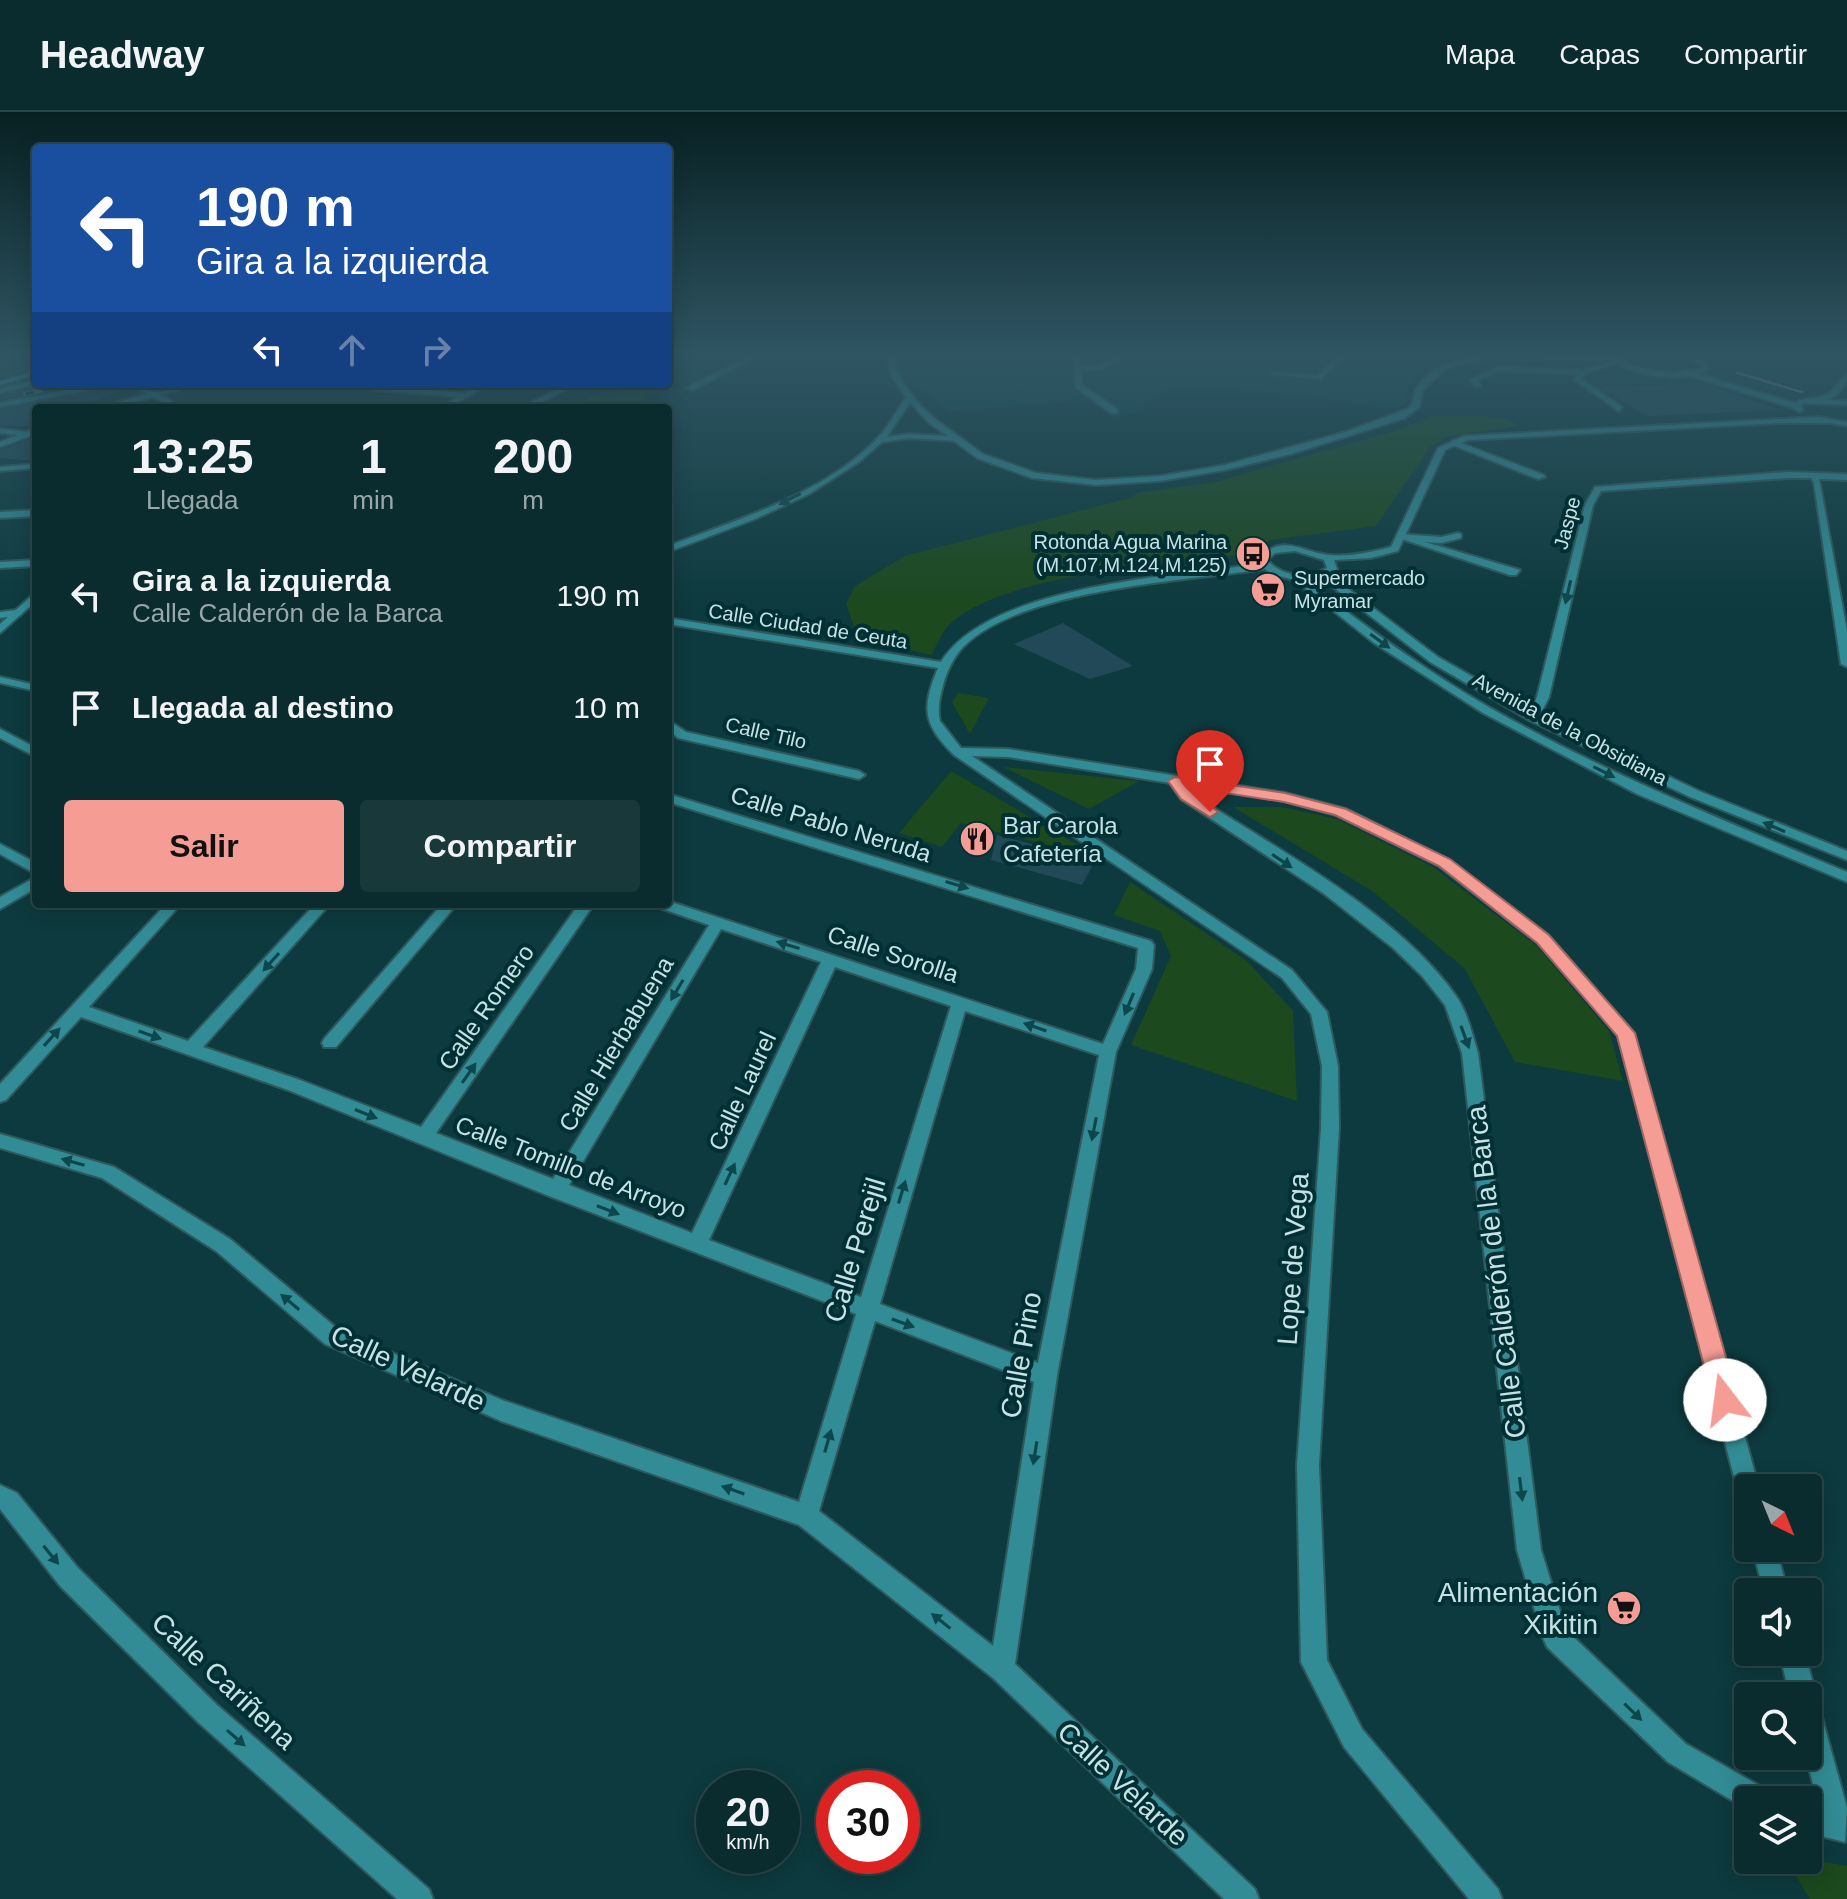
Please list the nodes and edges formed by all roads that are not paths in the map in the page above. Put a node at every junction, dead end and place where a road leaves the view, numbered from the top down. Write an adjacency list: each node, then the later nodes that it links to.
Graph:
1 (881, 440): 15 (street, one-way to 15)
2 (955, 440): 3 (street)
3 (1315, 440)
4 (1465, 440): 5 (street)
5 (1453, 442): 9 (street); 14 (street)
6 (32, 466): 7 (street)
7 (0, 469)
8 (1813, 475): 10 (street, Jaspe); 28 (street); 32 (street, Jaspe, one-way to 32)
9 (1541, 477)
10 (1847, 477)
11 (32, 513): 12 (street)
12 (0, 515)
13 (1458, 536): 14 (street)
14 (1401, 537): 16 (street); 20 (street)
15 (672, 547)
16 (1328, 558): 19 (street); 21 (street)
17 (32, 563): 18 (street)
18 (0, 565)
19 (1265, 566): 22 (street); 29 (street)
20 (1515, 570)
21 (1324, 575): 22 (street); 32 (street, Avenida de la Obsidiana)
22 (1296, 577): 43 (street, Avenida de la Obsidiana, one-way to 43)
23 (32, 599): 24 (street)
24 (17, 613): 25 (street); 27 (street)
25 (0, 615)
26 (672, 622): 29 (street, Calle Ciudad de Ceuta)
27 (0, 630)
28 (1847, 664)
29 (943, 666): 36 (street, Lope de Vega)
30 (0, 680): 31 (street)
31 (32, 686)
32 (1533, 717): 41 (street, Avenida de la Obsidiana, one-way to 32)
33 (672, 727): 37 (street, Calle Tilo)
34 (0, 733): 35 (street)
35 (32, 751)
36 (958, 752): 38 (street); 75 (street, Lope de Vega)
37 (859, 775)
38 (1175, 781): 65 (street); 70 (street, Calle Calderón de la Barca, one-way to 70)
39 (672, 799): 57 (street, Calle Pablo Neruda, one-way to 57)
40 (0, 848): 42 (street)
41 (1847, 856)
42 (32, 867)
43 (1847, 877)
44 (32, 884): 45 (street)
45 (0, 904)
46 (672, 907): 51 (street, Calle Sorolla)
47 (170, 908): 54 (street)
48 (319, 908): 56 (street, one-way to 56)
49 (447, 908): 55 (street)
50 (584, 908): 59 (street, Calle Romero, one-way to 50)
51 (717, 923): 52 (street, Calle Sorolla, one-way to 51); 61 (street, Calle Hierbabuena, one-way to 61)
52 (831, 958): 53 (street, Calle Sorolla); 62 (street, Calle Laurel, one-way to 52)
53 (960, 1001): 57 (street, Calle Sorolla, one-way to 53); 63 (street, Calle Perejil, one-way to 53)
54 (76, 1009): 56 (street, Calle Tomillo de Arroyo, one-way to 56); 58 (street, one-way to 54)
55 (330, 1043)
56 (190, 1050): 59 (street, Calle Tomillo de Arroyo, one-way to 59)
57 (1108, 1052): 64 (street, Calle Pino, one-way to 64)
58 (0, 1095)
59 (424, 1137): 61 (street, Calle Tomillo de Arroyo)
60 (0, 1141): 67 (street, Calle Velarde, one-way to 60)
61 (556, 1190): 62 (street, Calle Tomillo de Arroyo, one-way to 62)
62 (697, 1244): 63 (street, Calle Tomillo de Arroyo)
63 (866, 1309): 64 (street, Calle Tomillo de Arroyo, one-way to 64); 67 (street, Calle Perejil, one-way to 63)
64 (1046, 1376): 68 (street, Calle Pino, one-way to 68)
65 (1744, 1474)
66 (0, 1497): 73 (street, Calle Cariñena, one-way to 73)
67 (806, 1516): 68 (street, Calle Velarde, one-way to 67)
68 (1002, 1669): 74 (street, Calle Velarde)
69 (1822, 1761): 72 (street)
70 (1734, 1786)
71 (1822, 1822): 72 (street)
72 (1842, 1827)
73 (419, 1899)
74 (1245, 1899)
75 (1488, 1899)

